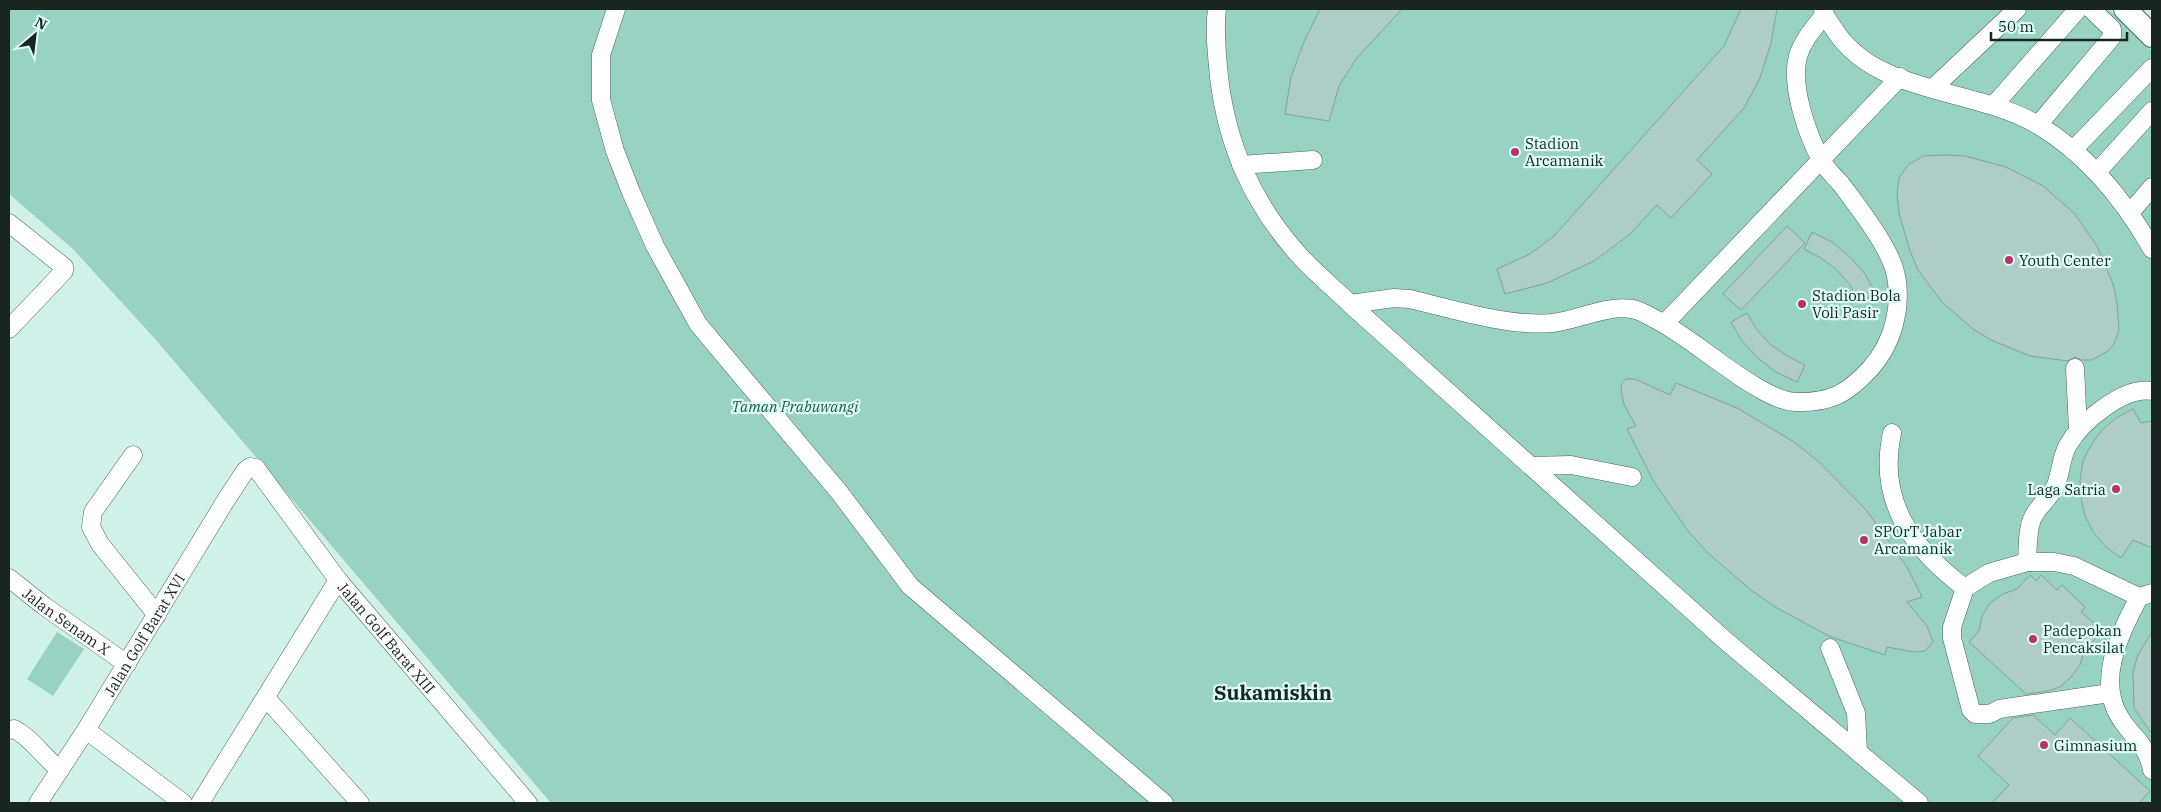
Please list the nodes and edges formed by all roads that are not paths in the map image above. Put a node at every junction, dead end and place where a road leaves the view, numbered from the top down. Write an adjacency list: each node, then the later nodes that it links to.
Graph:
1 (616, 9): 55 (street)
2 (1217, 9): 18 (street)
3 (2017, 9): 11 (street)
4 (2078, 9): 12 (street)
5 (2091, 9): 14 (street)
6 (2125, 9): 8 (main road)
7 (1824, 12): 10 (street); 17 (street)
8 (2152, 36)
9 (2152, 68): 15 (street)
10 (1900, 77): 11 (street); 17 (street)
11 (1933, 88): 12 (street)
12 (1994, 105): 14 (street)
13 (2152, 110): 19 (street)
14 (2038, 124): 15 (street)
15 (2073, 150): 19 (street)
16 (1312, 160): 18 (street)
17 (1821, 160): 25 (street); 25 (street)
18 (1242, 165): 24 (street)
19 (2097, 172): 21 (street)
20 (2152, 187): 21 (street)
21 (2130, 213): 23 (street)
22 (9, 223): 26 (street)
23 (2152, 246)
24 (1350, 304): 25 (street); 32 (street)
25 (1665, 323)
26 (9, 329)
27 (2075, 368): 29 (street)
28 (2152, 391): 29 (street)
29 (2078, 430): 35 (street)
30 (1892, 434): 38 (street)
31 (133, 455): 40 (street)
32 (1531, 466): 34 (street); 47 (street)
33 (250, 467): 37 (street, Jalan Golf Barat XIII); 40 (street, Jalan Golf Barat XVI)
34 (1632, 477)
35 (2026, 562): 38 (street); 39 (street)
36 (9, 578): 42 (street, Jalan Senam X)
37 (338, 580): 44 (street); 54 (street, Jalan Golf Barat XIII)
38 (1966, 588): 43 (street)
39 (2145, 595): 43 (street)
40 (157, 615): 42 (street, Jalan Golf Barat XVI)
41 (1830, 648): 47 (street)
42 (127, 664): 46 (street, Jalan Golf Barat XVI)
43 (2110, 694): 49 (street)
44 (267, 698): 52 (street); 53 (street)
45 (9, 730): 48 (street)
46 (86, 730): 48 (street, Jalan Golf Barat XVI); 51 (street)
47 (1858, 752): 56 (street)
48 (60, 770): 50 (street, Jalan Golf Barat XVI)
49 (2152, 770)
50 (38, 803)
51 (183, 803)
52 (200, 803)
53 (360, 803)
54 (528, 803)
55 (1164, 803)
56 (1919, 803)

